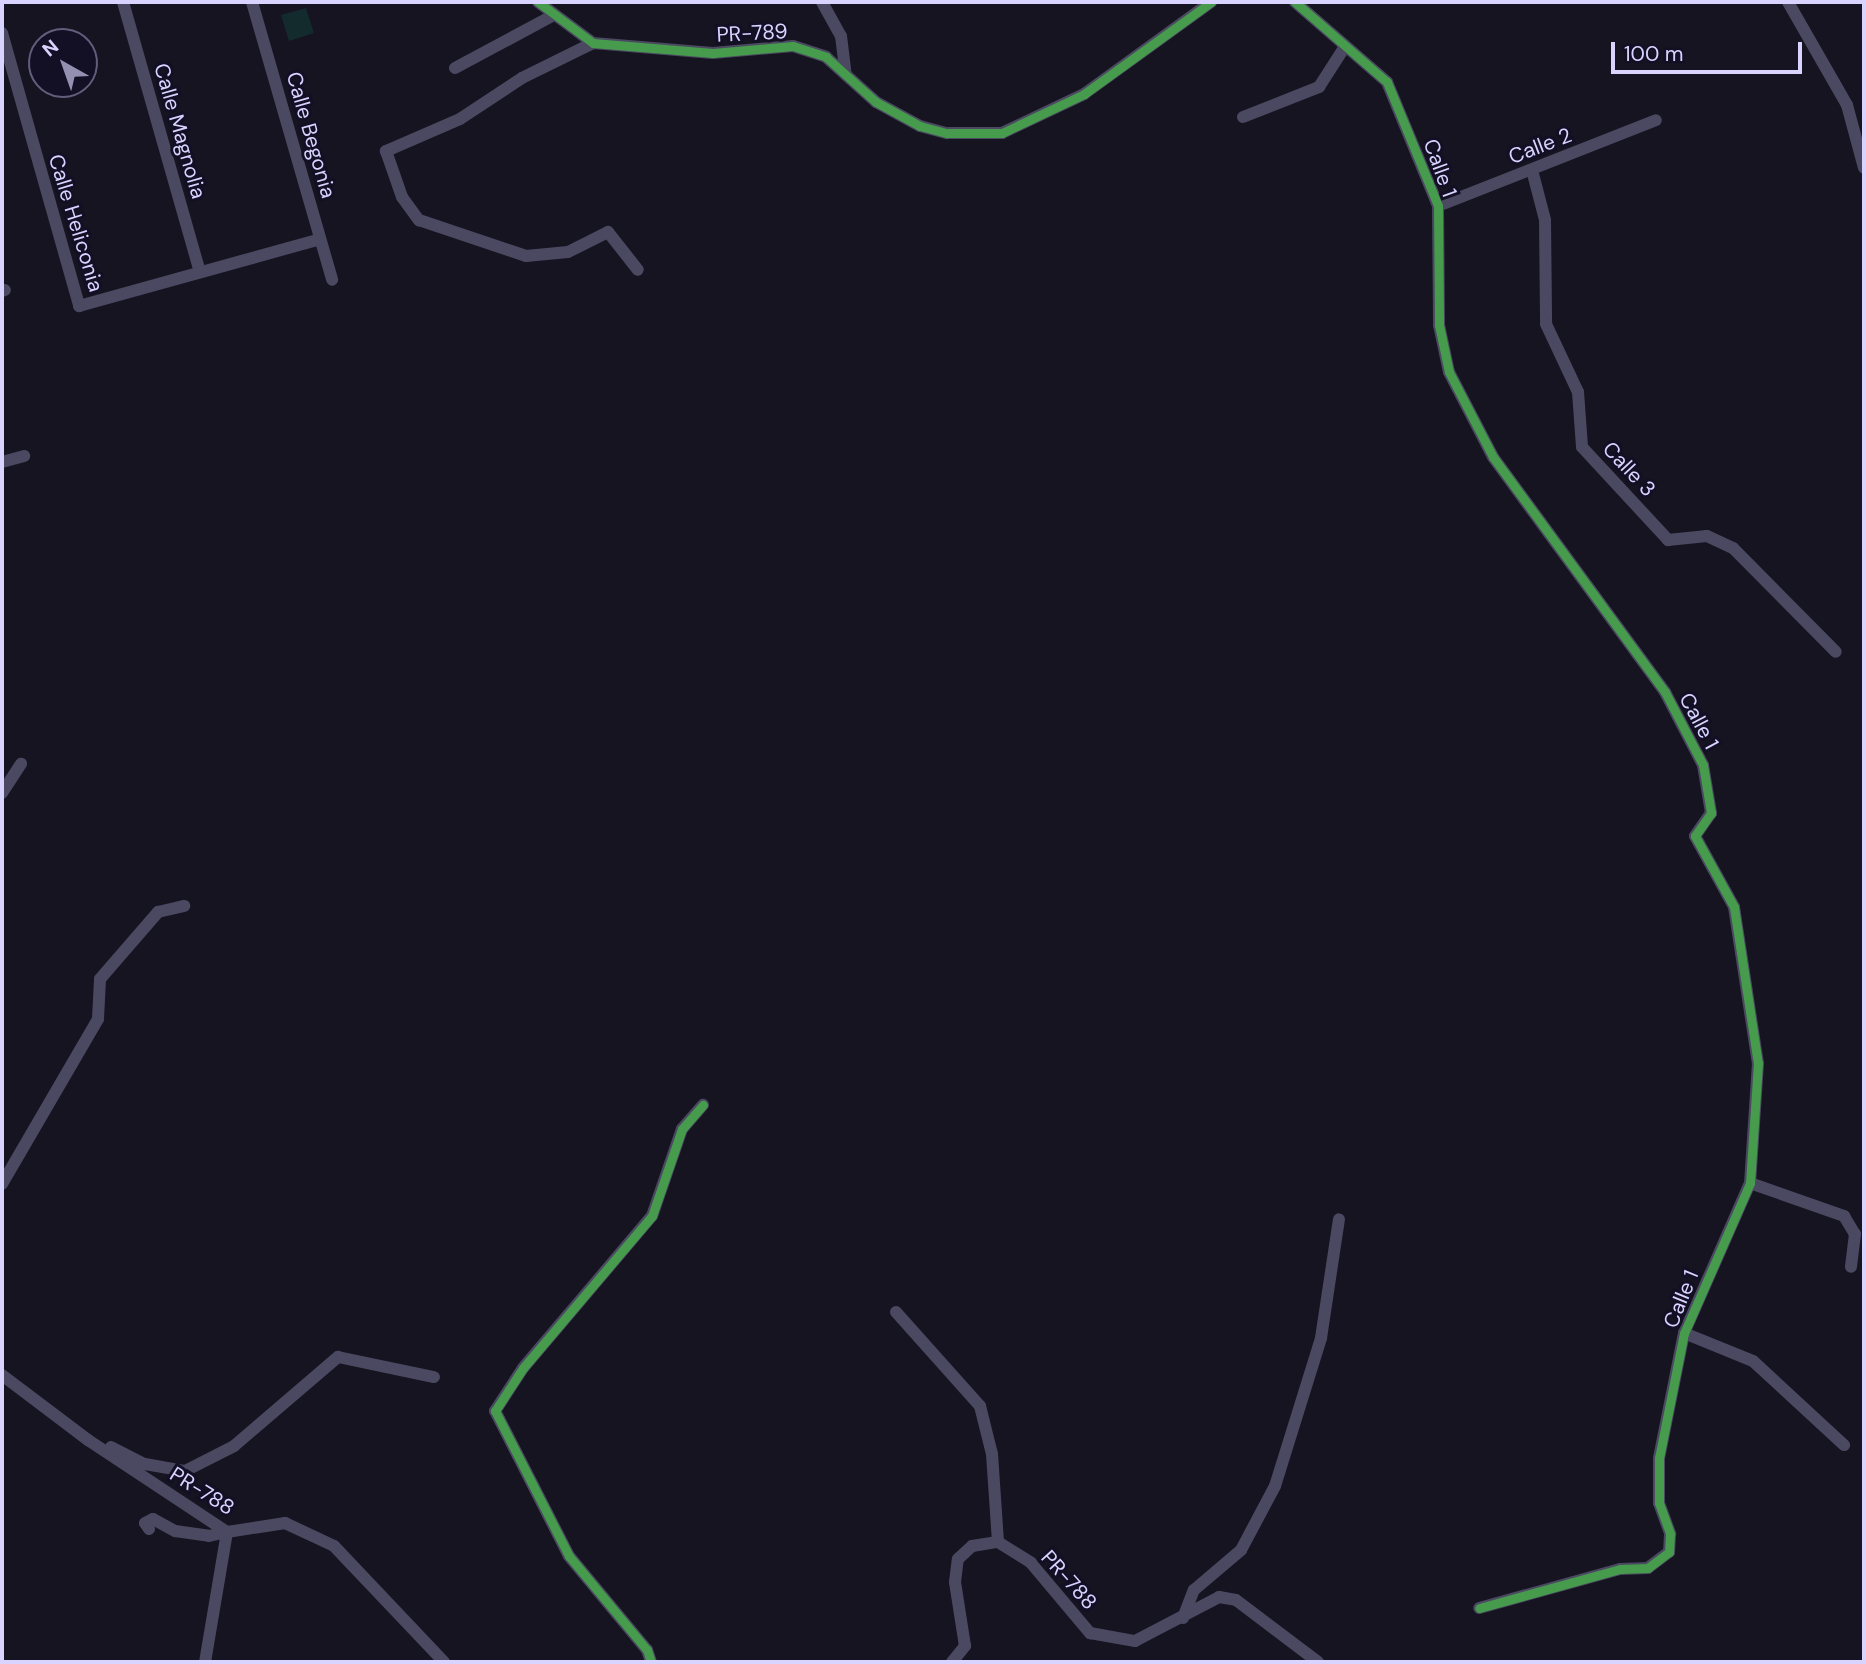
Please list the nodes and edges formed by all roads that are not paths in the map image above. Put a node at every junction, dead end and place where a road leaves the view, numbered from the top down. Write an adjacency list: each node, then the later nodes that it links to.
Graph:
1 (123, 2): 21 (street, Calle Magnolia)
2 (252, 2): 19 (street, Calle Begonia)
3 (538, 2): 8 (street, PR-789 / PR-789)
4 (822, 2): 13 (street)
5 (1212, 2): 13 (street, PR-789 / PR-789)
6 (1294, 2): 11 (street, Calle 1)
7 (1788, 2): 16 (street)
8 (552, 16): 10 (street, PR-789 / PR-789); 12 (street)
9 (2, 33): 21 (street, Calle Heliconia)
10 (593, 43): 13 (street, PR-789 / PR-789); 20 (street)
11 (1344, 48): 14 (street); 18 (street, Calle 1)
12 (455, 68)
13 (846, 75)
14 (1243, 117)
15 (1656, 120): 17 (street, Calle 2)
16 (1864, 167)
17 (1532, 170): 18 (street, Calle 2); 25 (street, Calle 3)
18 (1438, 205): 30 (street, Calle 1)
19 (320, 239): 21 (street, Calle Heliconia); 22 (street, Calle Begonia)
20 (638, 270)
21 (200, 272)
22 (332, 280)
23 (24, 456): 24 (street)
24 (2, 462)
25 (1836, 652)
26 (21, 764): 27 (street)
27 (2, 793)
28 (184, 906): 31 (street)
29 (703, 1105): 47 (street)
30 (1750, 1183): 33 (street); 35 (street, Calle 1)
31 (2, 1184)
32 (1339, 1219): 44 (street)
33 (1852, 1266)
34 (897, 1312): 42 (street)
35 (1684, 1333): 39 (street); 43 (street, Calle 1)
36 (2, 1375): 38 (street, PR-788 / PR-788)
37 (434, 1377): 38 (street)
38 (88, 1440): 41 (street, PR-788 / PR-788)
39 (1843, 1445)
40 (149, 1529): 41 (street)
41 (227, 1532): 45 (street); 46 (street, PR-788 / PR-788)
42 (998, 1542): 44 (street, PR-788 / PR-788); 48 (street)
43 (1479, 1608)
44 (1183, 1618): 49 (street, PR-788 / PR-788)
45 (205, 1662)
46 (443, 1662)
47 (651, 1662)
48 (952, 1662)
49 (1318, 1662)

